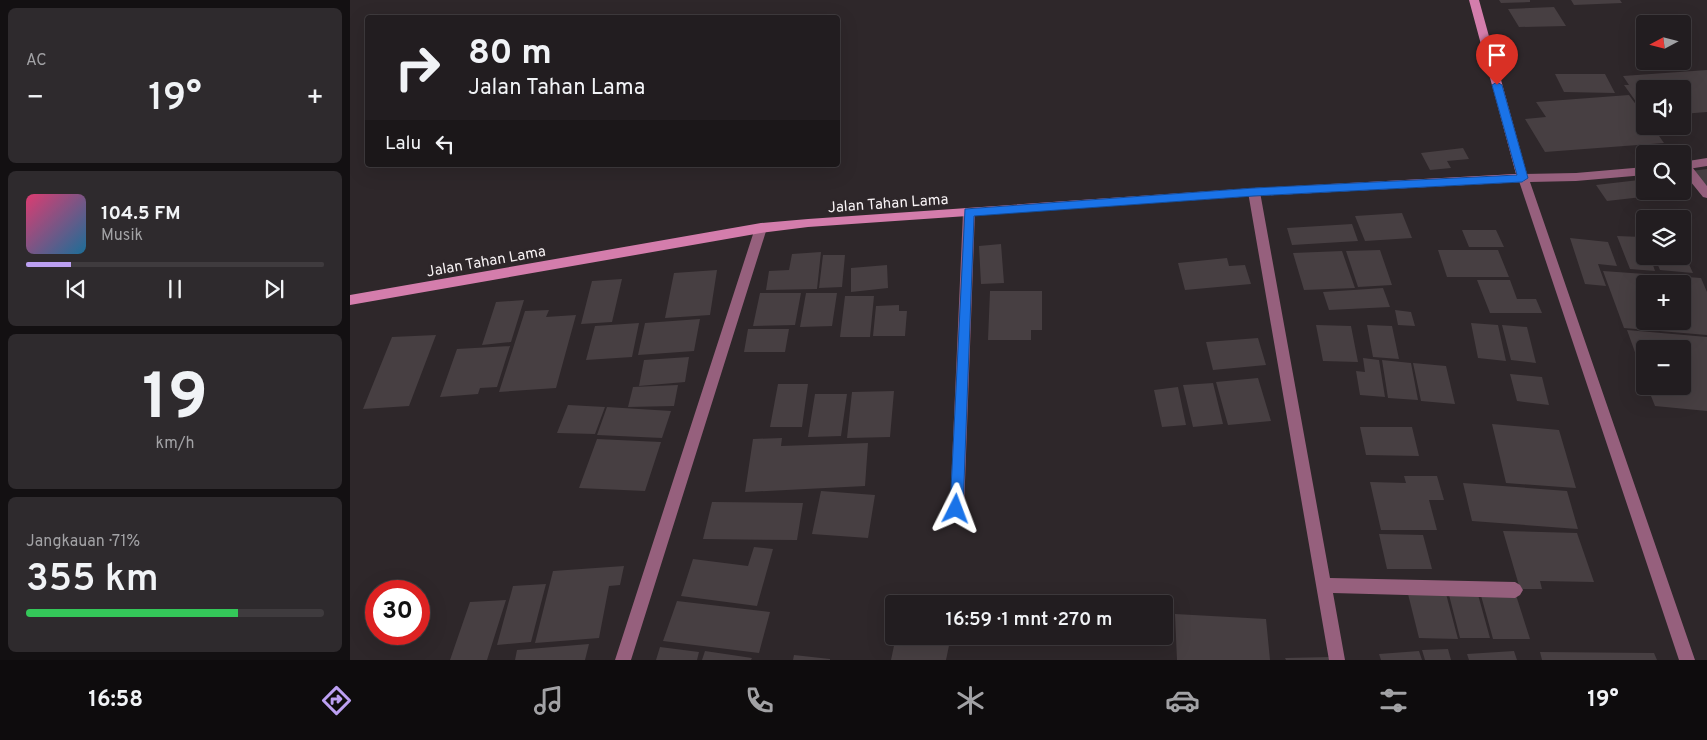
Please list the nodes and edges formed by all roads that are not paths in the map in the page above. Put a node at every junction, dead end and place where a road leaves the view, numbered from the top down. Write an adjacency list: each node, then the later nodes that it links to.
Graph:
1 (1474, 0): 6 (main road)
2 (1707, 162): 3 (street)
3 (1691, 165)
4 (1636, 172): 6 (street)
5 (1691, 175): 8 (street)
6 (1522, 178): 7 (main road, Jalan Tahan Lama); 17 (street)
7 (1254, 192): 9 (main road, Jalan Tahan Lama); 13 (street)
8 (1707, 194)
9 (969, 212): 10 (main road, Jalan Tahan Lama); 12 (street)
10 (761, 228): 11 (main road, Jalan Tahan Lama); 15 (street)
11 (350, 300)
12 (956, 509)
13 (1325, 585): 14 (street); 16 (street)
14 (1515, 590)
15 (623, 660)
16 (1337, 660)
17 (1687, 660)

